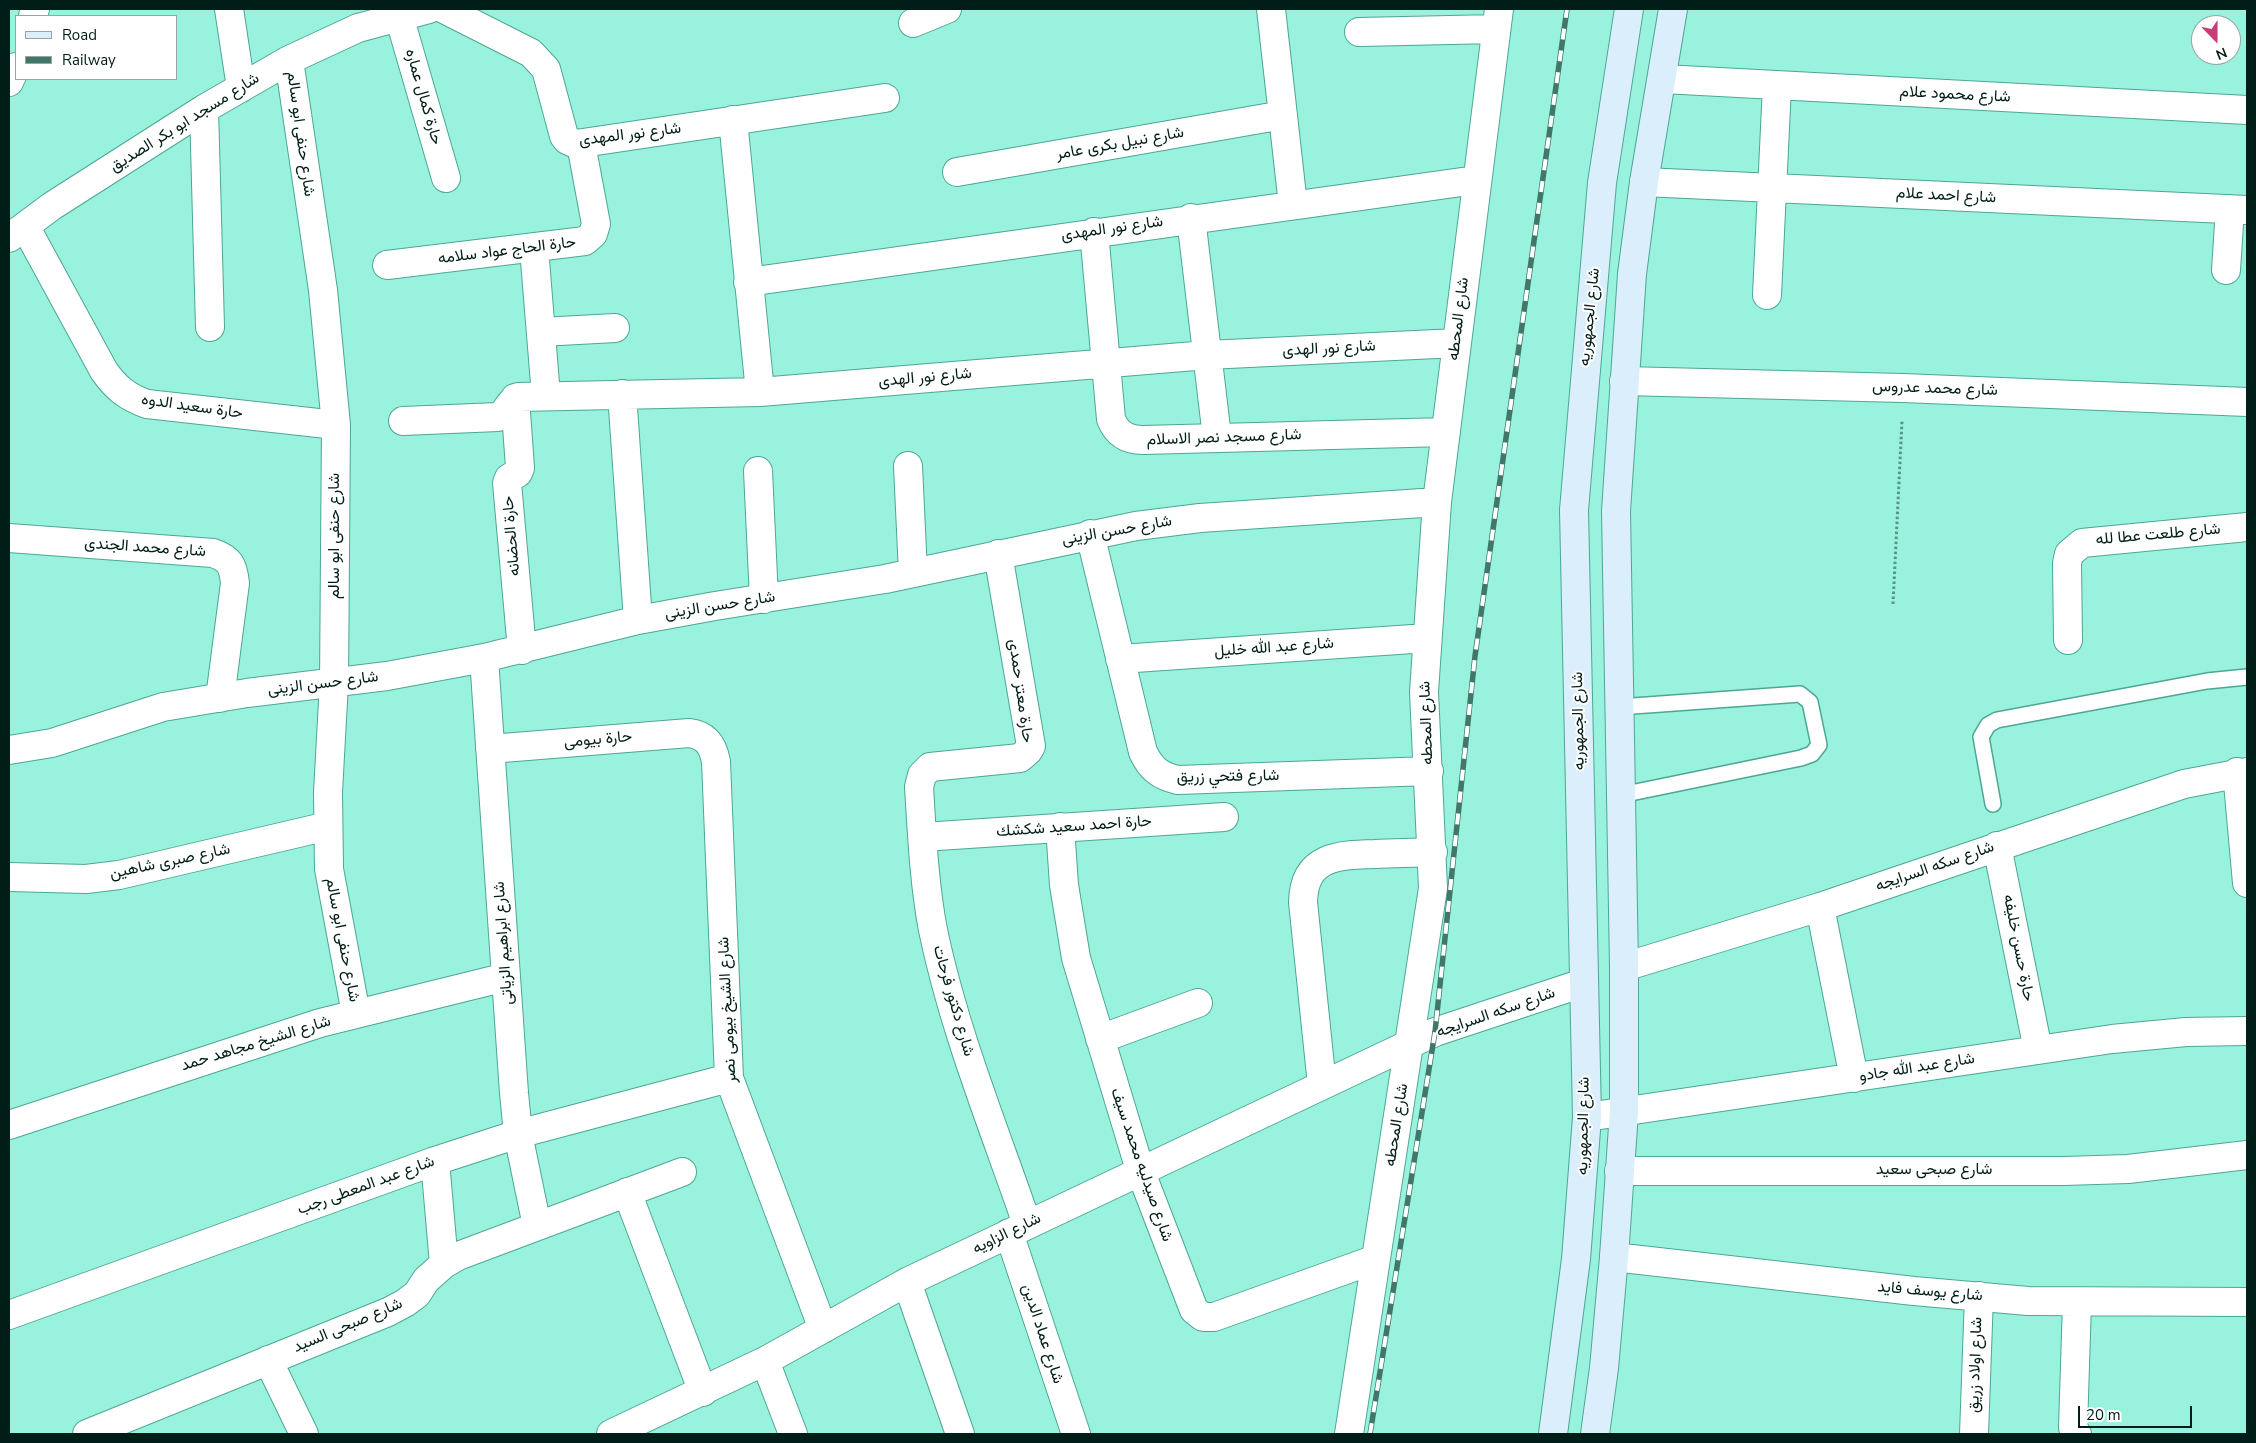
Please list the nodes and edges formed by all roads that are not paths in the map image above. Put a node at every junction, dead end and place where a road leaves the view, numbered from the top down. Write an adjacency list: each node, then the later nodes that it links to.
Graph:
1 (229, 9): 18 (street)
2 (429, 9): 8 (street, شارع مسجد ابو بكر الصديق)
3 (444, 9): 24 (street, شارع نور المهدى)
4 (947, 9): 11 (street)
5 (1271, 9): 22 (street)
6 (1629, 9): 94 (main road, شارع الجمهوريه)
7 (1673, 9): 15 (main road)
8 (399, 16): 9 (street, شارع مسجد ابو بكر الصديق); 26 (street, حارة كمال عماره)
9 (357, 18): 13 (street, شارع مسجد ابو بكر الصديق)
10 (1497, 19): 12 (street); 27 (street, شارع المحطه)
11 (913, 23)
12 (1359, 32)
13 (289, 60): 18 (street, شارع مسجد ابو بكر الصديق); 53 (street, شارع حنفى ابو سالم)
14 (15, 69): 16 (street)
15 (1663, 79): 17 (street, شارع محمود علام); 28 (main road)
16 (9, 82)
17 (1777, 86): 21 (street, شارع محمود علام); 29 (street)
18 (242, 88): 20 (street, شارع مسجد ابو بكر الصديق)
19 (885, 98): 23 (street, شارع نور المهدى)
20 (204, 109): 33 (street, شارع مسجد ابو بكر الصديق); 40 (street)
21 (2247, 110)
22 (1283, 115): 25 (street, شارع نبيل بكرى عامر); 30 (street)
23 (733, 120): 24 (street, شارع نور المهدى); 38 (street)
24 (581, 144): 35 (street, حارة الحاج عواد سلامه)
25 (957, 172)
26 (446, 178)
27 (1476, 180): 30 (street, شارع نور المهدى); 43 (street, شارع المحطه)
28 (1644, 182): 29 (street, شارع احمد علام); 46 (main road)
29 (1772, 188): 31 (street, شارع احمد علام); 39 (street)
30 (1293, 205): 32 (street, شارع نور المهدى)
31 (2238, 210): 37 (street)
32 (1191, 218): 34 (street, شارع نور المهدى); 44 (street)
33 (17, 232): 53 (street, حارة سعيد الدوه)
34 (1094, 232): 38 (street, شارع نور المهدى); 45 (street, شارع مسجد نصر الاسلام)
35 (534, 248): 36 (street, حارة الحاج عواد سلامه); 42 (street)
36 (387, 265)
37 (2226, 270)
38 (748, 282): 47 (street)
39 (1767, 295)
40 (210, 327)
41 (615, 328): 42 (street)
42 (541, 332): 49 (street)
43 (1456, 343): 44 (street, شارع نور الهدى); 54 (street, شارع المحطه)
44 (1207, 355): 45 (street, شارع نور الهدى); 55 (street)
45 (1106, 364): 47 (street, شارع نور الهدى); 55 (street, شارع مسجد نصر الاسلام)
46 (1624, 382): 51 (street, شارع محمد عدروس); 74 (main road)
47 (760, 392): 48 (street, شارع نور الهدى)
48 (622, 394): 49 (street, شارع نور الهدى); 65 (street)
49 (546, 396): 50 (street, شارع نور الهدى)
50 (515, 398): 52 (street); 68 (street, حارة الحضانه)
51 (2247, 402)
52 (403, 421)
53 (336, 425): 72 (street, شارع حنفى ابو سالم)
54 (1446, 432): 55 (street, شارع مسجد نصر الاسلام); 58 (street, شارع المحطه)
55 (1218, 437)
56 (908, 466): 63 (street)
57 (758, 471): 64 (street)
58 (1437, 502): 60 (street, شارع حسن الزينى); 66 (street, شارع المحطه)
59 (2247, 527): 67 (street, شارع طلعت عطا لله)
60 (1090, 534): 62 (street, شارع حسن الزينى); 70 (street, شارع فتحي زريق)
61 (9, 538): 73 (street, شارع محمد الجندى)
62 (998, 554): 63 (street, شارع حسن الزينى); 78 (street, حارة معتز حمدى)
63 (913, 573): 64 (street, شارع حسن الزينى)
64 (764, 599): 65 (street, شارع حسن الزينى)
65 (638, 620): 68 (street, شارع حسن الزينى)
66 (1427, 638): 70 (street, شارع عبد الله خليل); 79 (street, شارع المحطه)
67 (2068, 640)
68 (522, 650): 69 (street, شارع حسن الزينى)
69 (484, 658): 72 (street, شارع حسن الزينى); 76 (street, شارع ابراهيم الزياتى)
70 (1120, 659): 79 (street, شارع فتحي زريق)
71 (2247, 677): 82 (lane)
72 (334, 684): 73 (street, شارع حسن الزينى); 84 (street, شارع حنفى ابو سالم)
73 (220, 698): 77 (street, شارع حسن الزينى)
74 (1619, 707): 81 (main road); 81 (lane)
75 (705, 738): 76 (street, حارة بيومى); 101 (street, شارع الشيخ بيومى نصر)
76 (490, 748): 93 (street, شارع ابراهيم الزياتى)
77 (9, 750)
78 (925, 771): 86 (street, شارع دكتور فرحات)
79 (1429, 771): 88 (street, شارع المحطه)
80 (2242, 772): 87 (street, شارع سكه السرايجه); 90 (street)
81 (1621, 795): 92 (main road)
82 (1993, 804)
83 (1224, 817): 85 (street, حارة احمد سعيد شكشك)
84 (328, 826): 89 (street, شارع صبرى شاهين); 96 (street, شارع حنفى ابو سالم)
85 (1060, 828): 86 (street, حارة احمد سعيد شكشك); 98 (street, شارع صيدليه محمد سيف)
86 (923, 837): 115 (street, شارع دكتور فرحات)
87 (1997, 846): 91 (street, شارع سكه السرايجه); 100 (street, حارة حسن خليفه)
88 (1433, 852): 99 (street, شارع المحطه); 103 (street)
89 (9, 877)
90 (2247, 883)
91 (1820, 906): 92 (street, شارع سكه السرايجه); 102 (street)
92 (1624, 966): 104 (main road)
93 (506, 977): 96 (street, شارع الشيخ مجاهد حمد); 107 (street, شارع ابراهيم الزياتى)
94 (1583, 983): 99 (street, شارع سكه السرايجه); 105 (main road, شارع الجمهوريه)
95 (1198, 1003): 98 (street)
96 (356, 1014): 106 (street, شارع الشيخ مجاهد حمد)
97 (2247, 1031): 100 (street, شارع عبد الله جادو)
98 (1100, 1039): 110 (street, شارع صيدليه محمد سيف)
99 (1409, 1045): 103 (street, شارع الزاويه); 117 (street, شارع المحطه)
100 (2038, 1050): 102 (street, شارع عبد الله جادو)
101 (729, 1078): 107 (street, شارع عبد المعطى رجب); 124 (street, شارع الشيخ بيومى نصر)
102 (1854, 1078): 104 (street, شارع عبد الله جادو)
103 (1322, 1085): 110 (street, شارع الزاويه)
104 (1624, 1112): 105 (street, شارع عبد الله جادو); 111 (main road)
105 (1587, 1117): 135 (main road, شارع الجمهوريه)
106 (9, 1125)
107 (518, 1134): 109 (street, شارع عبد المعطى رجب); 114 (street, شارع ابراهيم الزياتى)
108 (2247, 1155): 111 (street, شارع صبحى سعيد)
109 (434, 1161): 118 (street); 123 (street, شارع عبد المعطى رجب)
110 (1140, 1170): 115 (street, شارع الزاويه); 117 (street, شارع صيدليه محمد سيف)
111 (1619, 1171): 116 (main road)
112 (682, 1172): 113 (street, شارع صبحى السيد)
113 (627, 1192): 114 (street, شارع صبحى السيد); 127 (street)
114 (537, 1226): 118 (street, شارع صبحى السيد)
115 (1018, 1228): 119 (street, شارع الزاويه); 133 (street, شارع عماد الدين)
116 (1614, 1257): 120 (street, شارع يوسف فايد); 136 (main road)
117 (1376, 1259): 134 (street, شارع المحطه)
118 (444, 1264): 125 (street, شارع صبحى السيد)
119 (907, 1282): 124 (street, شارع الزاويه); 132 (street)
120 (1979, 1296): 121 (street, شارع يوسف فايد); 137 (street, شارع اولاد زريق)
121 (2078, 1302): 122 (street, شارع يوسف فايد); 138 (street)
122 (2247, 1302)
123 (9, 1315)
124 (823, 1329): 126 (street, شارع الزاويه)
125 (268, 1360): 128 (street, شارع صبحى السيد); 129 (street)
126 (765, 1361): 127 (street, شارع الزاويه); 131 (street)
127 (703, 1392): 130 (street, شارع الزاويه)
128 (87, 1434)
129 (304, 1434)
130 (611, 1434)
131 (793, 1434)
132 (960, 1434)
133 (1076, 1434)
134 (1349, 1434)
135 (1553, 1434)
136 (1595, 1434)
137 (1974, 1434)
138 (2076, 1434)

